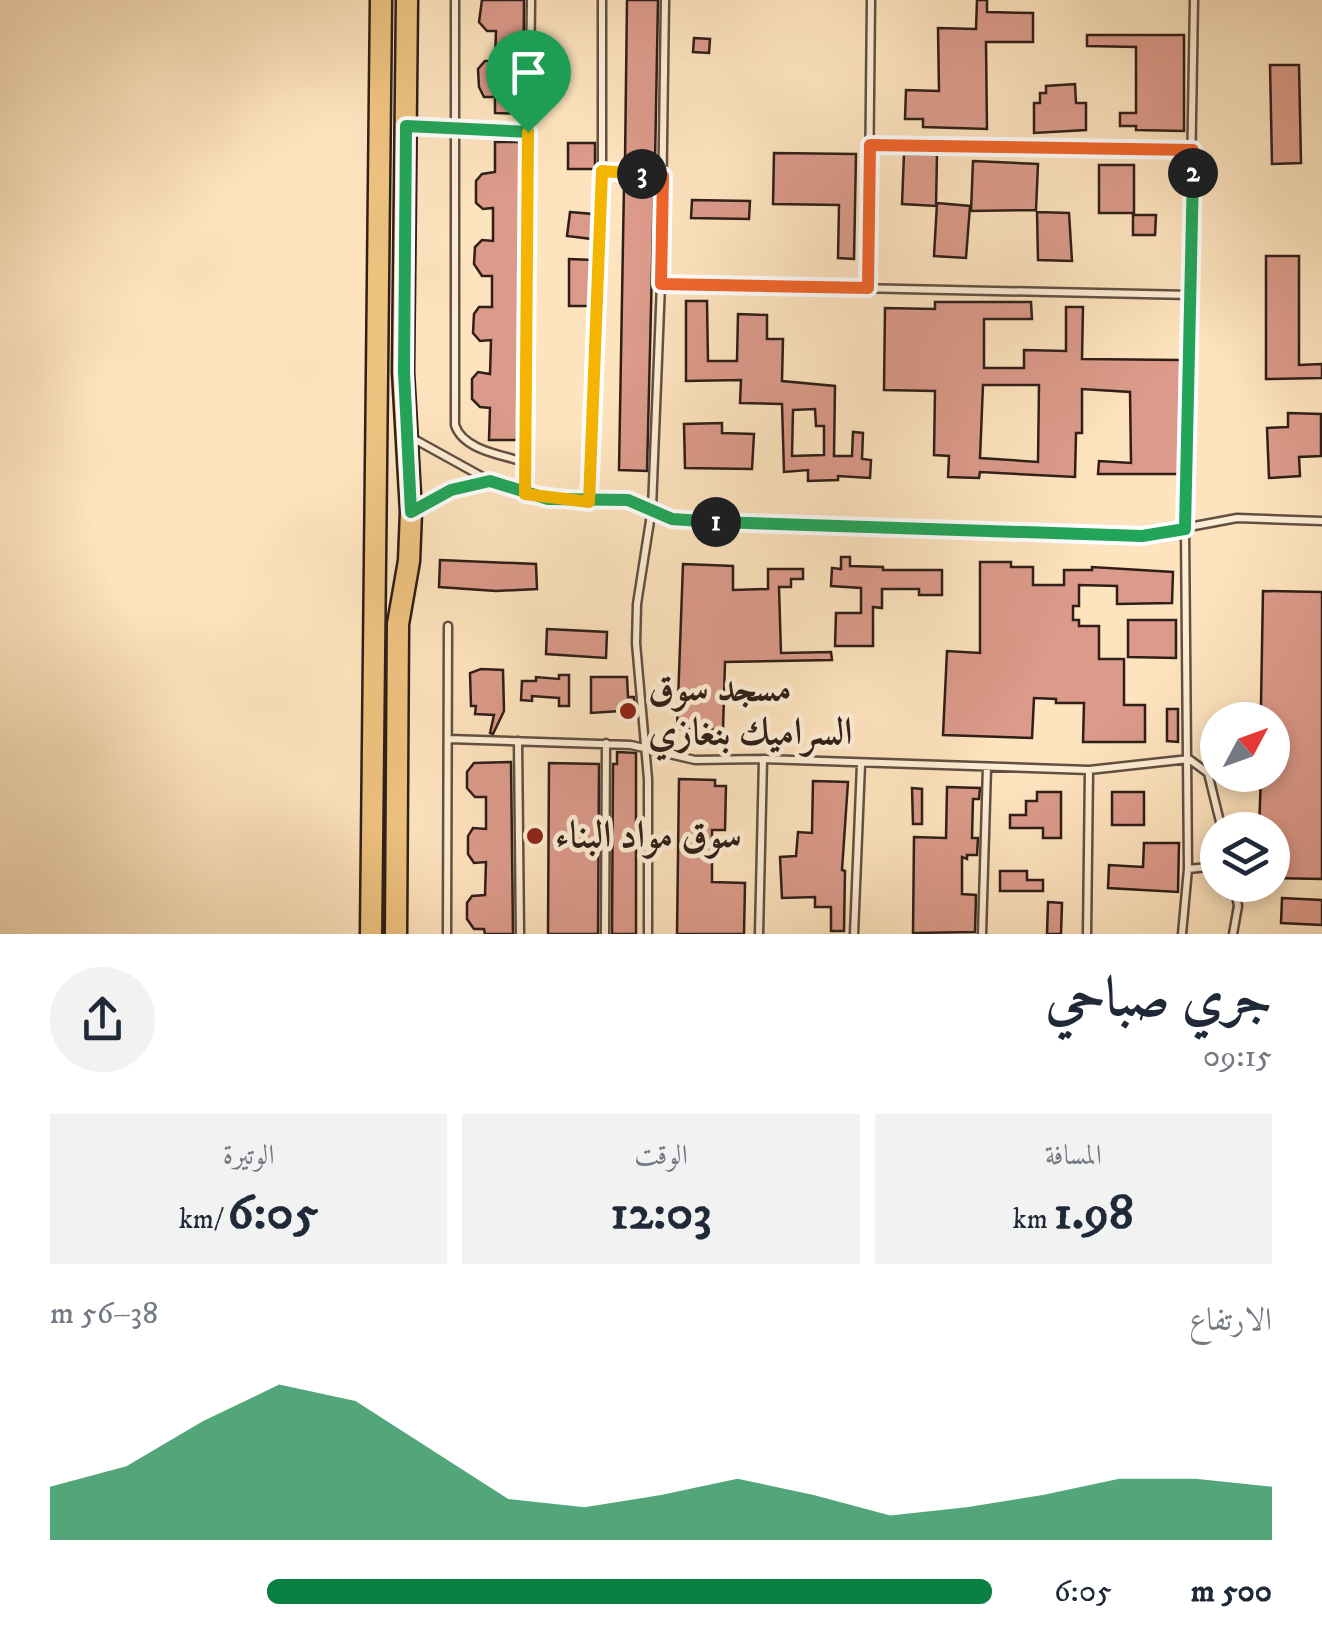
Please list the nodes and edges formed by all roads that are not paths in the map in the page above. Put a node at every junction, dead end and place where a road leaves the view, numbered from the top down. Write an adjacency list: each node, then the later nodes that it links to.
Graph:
1 (382, 0): 42 (main road)
2 (408, 0): 9 (main road)
3 (454, 0): 10 (lane)
4 (531, 0): 11 (lane)
5 (602, 0): 14 (lane)
6 (666, 0): 15 (lane)
7 (872, 0): 12 (lane)
8 (1194, 0): 13 (lane)
9 (406, 126): 10 (lane); 19 (main road)
10 (454, 127): 11 (lane); 20 (lane)
11 (528, 132): 20 (lane)
12 (870, 145): 13 (lane); 17 (lane)
13 (1193, 150): 18 (lane)
14 (602, 171): 15 (lane); 23 (lane)
15 (663, 176): 16 (lane)
16 (661, 284): 17 (lane); 24 (lane)
17 (868, 288): 18 (lane)
18 (1191, 296): 27 (lane)
19 (404, 432): 21 (lane); 25 (main road)
20 (525, 462): 22 (lane)
21 (490, 481): 22 (lane); 25 (lane)
22 (525, 494): 23 (lane)
23 (589, 502): 24 (lane)
24 (652, 508): 27 (lane); 32 (lane)
25 (411, 512): 43 (main road)
26 (1322, 521): 27 (lane)
27 (1185, 529): 34 (lane)
28 (448, 626): 29 (lane)
29 (448, 739): 30 (lane); 44 (lane)
30 (518, 741): 31 (lane); 45 (lane)
31 (606, 743): 32 (lane); 46 (lane)
32 (646, 747): 33 (lane); 47 (lane)
33 (763, 759): 35 (lane); 48 (lane)
34 (1189, 759): 37 (lane); 38 (lane); 40 (lane)
35 (861, 764): 36 (lane); 49 (lane)
36 (987, 767): 37 (lane); 50 (lane)
37 (1089, 770): 51 (lane)
38 (1218, 812)
39 (1200, 868): 40 (lane)
40 (1188, 869): 52 (lane)
41 (1237, 902): 53 (lane)
42 (371, 934)
43 (396, 934)
44 (446, 934)
45 (520, 934)
46 (605, 934)
47 (648, 934)
48 (759, 934)
49 (854, 934)
50 (982, 934)
51 (1087, 934)
52 (1182, 934)
53 (1233, 934)

